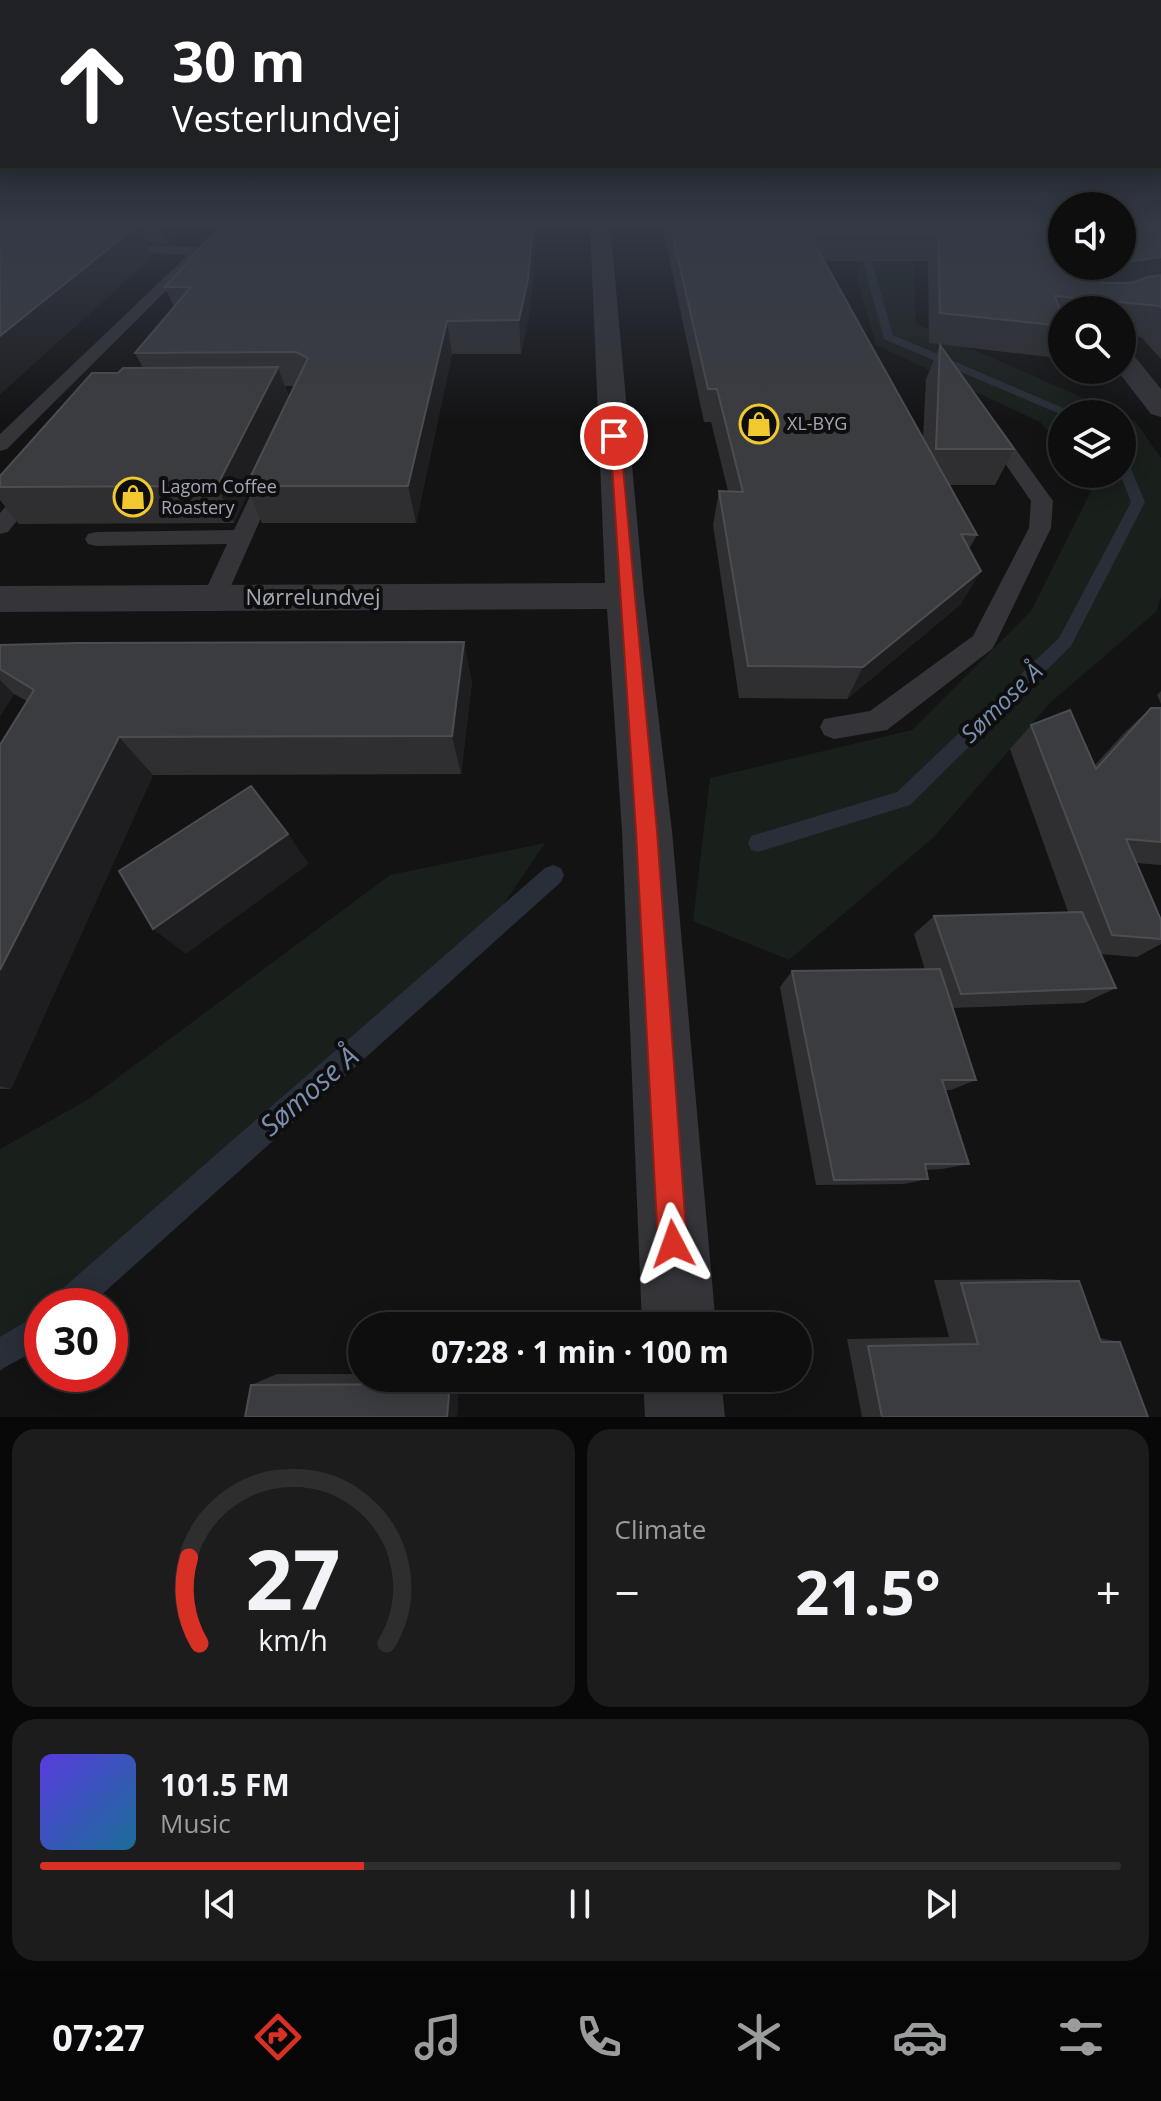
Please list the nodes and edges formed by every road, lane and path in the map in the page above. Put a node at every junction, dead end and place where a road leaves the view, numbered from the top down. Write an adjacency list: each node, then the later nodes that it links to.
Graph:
1 (159, 290): 6 (lane)
2 (604, 290): 12 (street)
3 (1136, 376): 4 (street)
4 (1161, 408)
5 (980, 412): 15 (lane)
6 (0, 445)
7 (281, 451): 10 (lane)
8 (49, 467): 9 (lane)
9 (0, 527)
10 (242, 537): 11 (lane); 13 (lane)
11 (96, 539)
12 (625, 596): 13 (street, Nørrelundvej); 16 (street)
13 (214, 598): 14 (street, Nørrelundvej)
14 (0, 599)
15 (834, 727)
16 (678, 1312)
17 (683, 1392): 18 (street)
18 (685, 1417)

